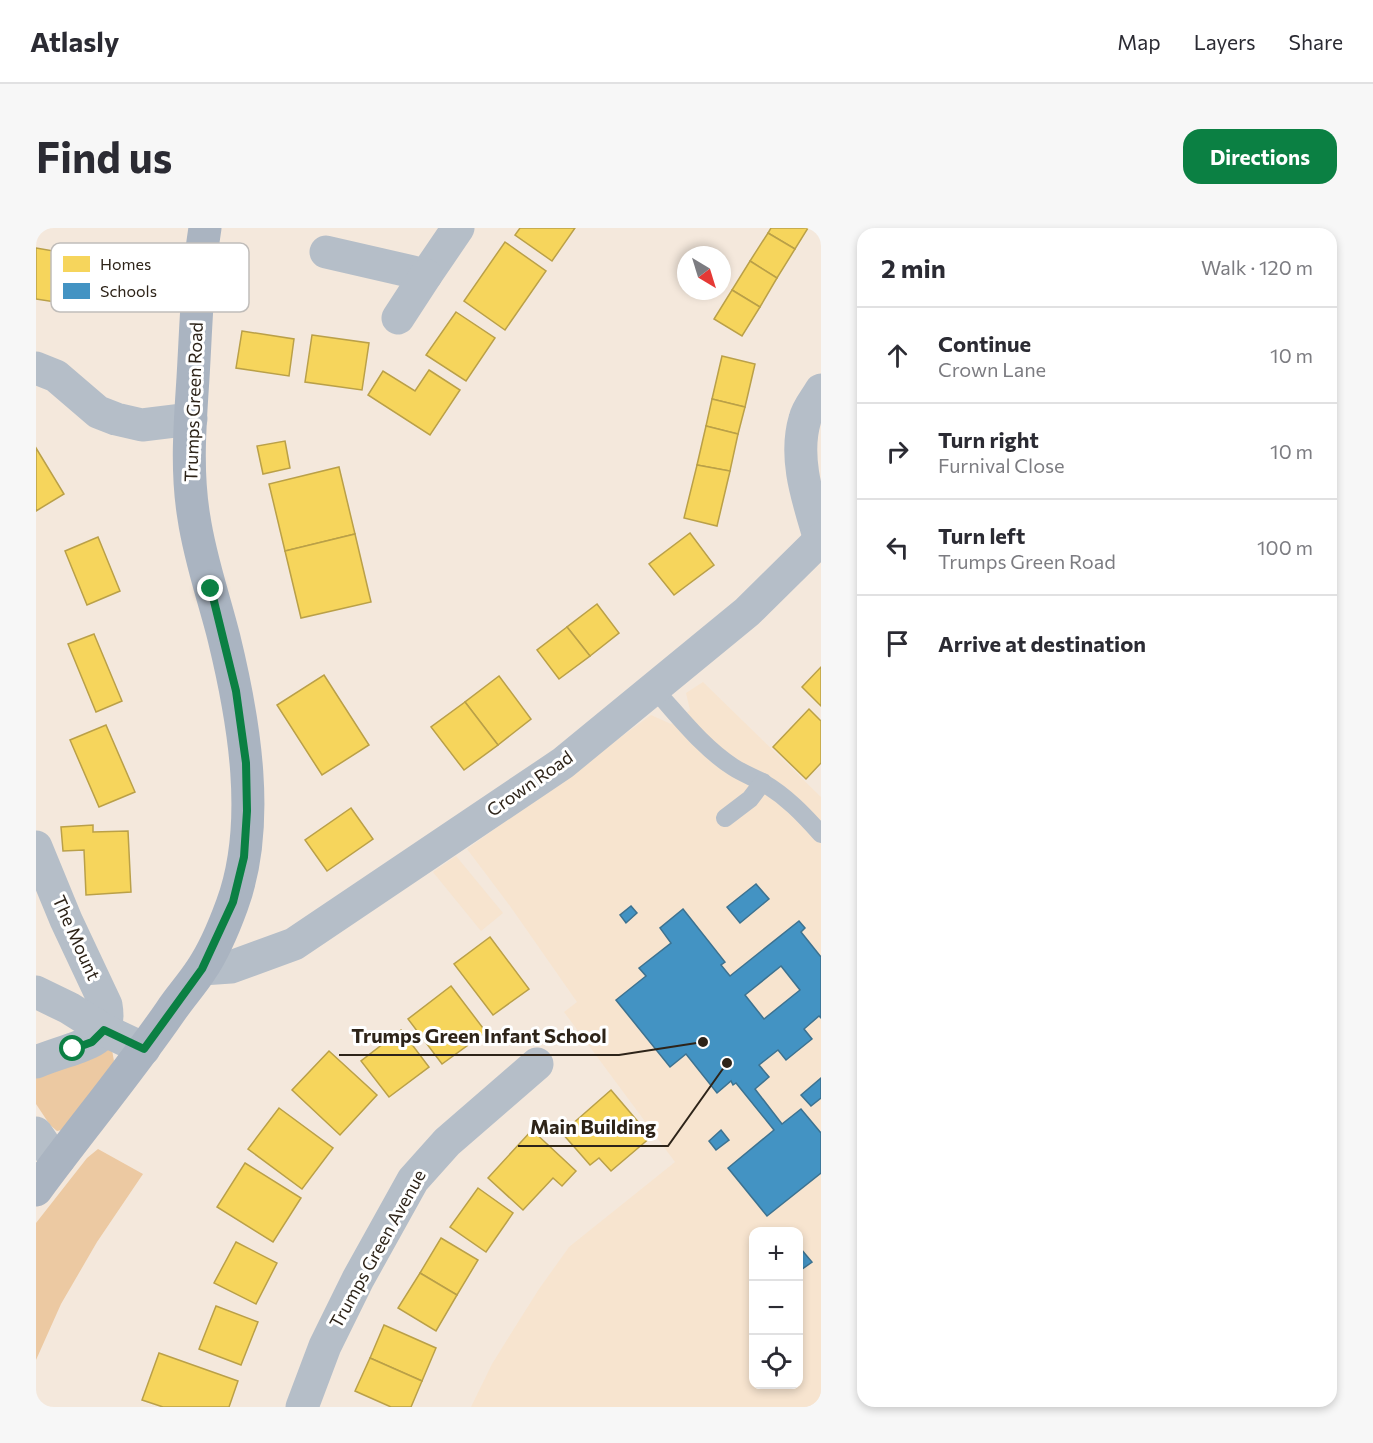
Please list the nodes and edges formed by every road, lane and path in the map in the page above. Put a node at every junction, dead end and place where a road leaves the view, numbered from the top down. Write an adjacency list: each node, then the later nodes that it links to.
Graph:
1 (205, 228): 3 (street, Trumps Green Road)
2 (458, 228): 5 (street)
3 (203, 243)
4 (326, 252): 5 (street)
5 (426, 275): 7 (street)
6 (197, 312): 10 (street, Trumps Green Road)
7 (398, 318)
8 (36, 368): 10 (street)
9 (821, 390): 11 (street, Crown Road)
10 (191, 419): 17 (street, Trumps Green Road)
11 (821, 539): 12 (street, Crown Road)
12 (654, 689): 13 (lane); 17 (street, Crown Road)
13 (763, 782): 14 (lane); 15 (lane)
14 (725, 818)
15 (821, 834)
16 (36, 847): 19 (street, The Mount)
17 (202, 969): 20 (street, Trumps Green Road)
18 (36, 992): 19 (street)
19 (104, 1030): 20 (street); 21 (street)
20 (144, 1049): 24 (street, Trumps Green Road)
21 (36, 1062)
22 (537, 1064): 26 (street, Trumps Green Avenue)
23 (36, 1133): 24 (street)
24 (59, 1159): 25 (street, Trumps Green Road)
25 (36, 1190)
26 (302, 1407)

